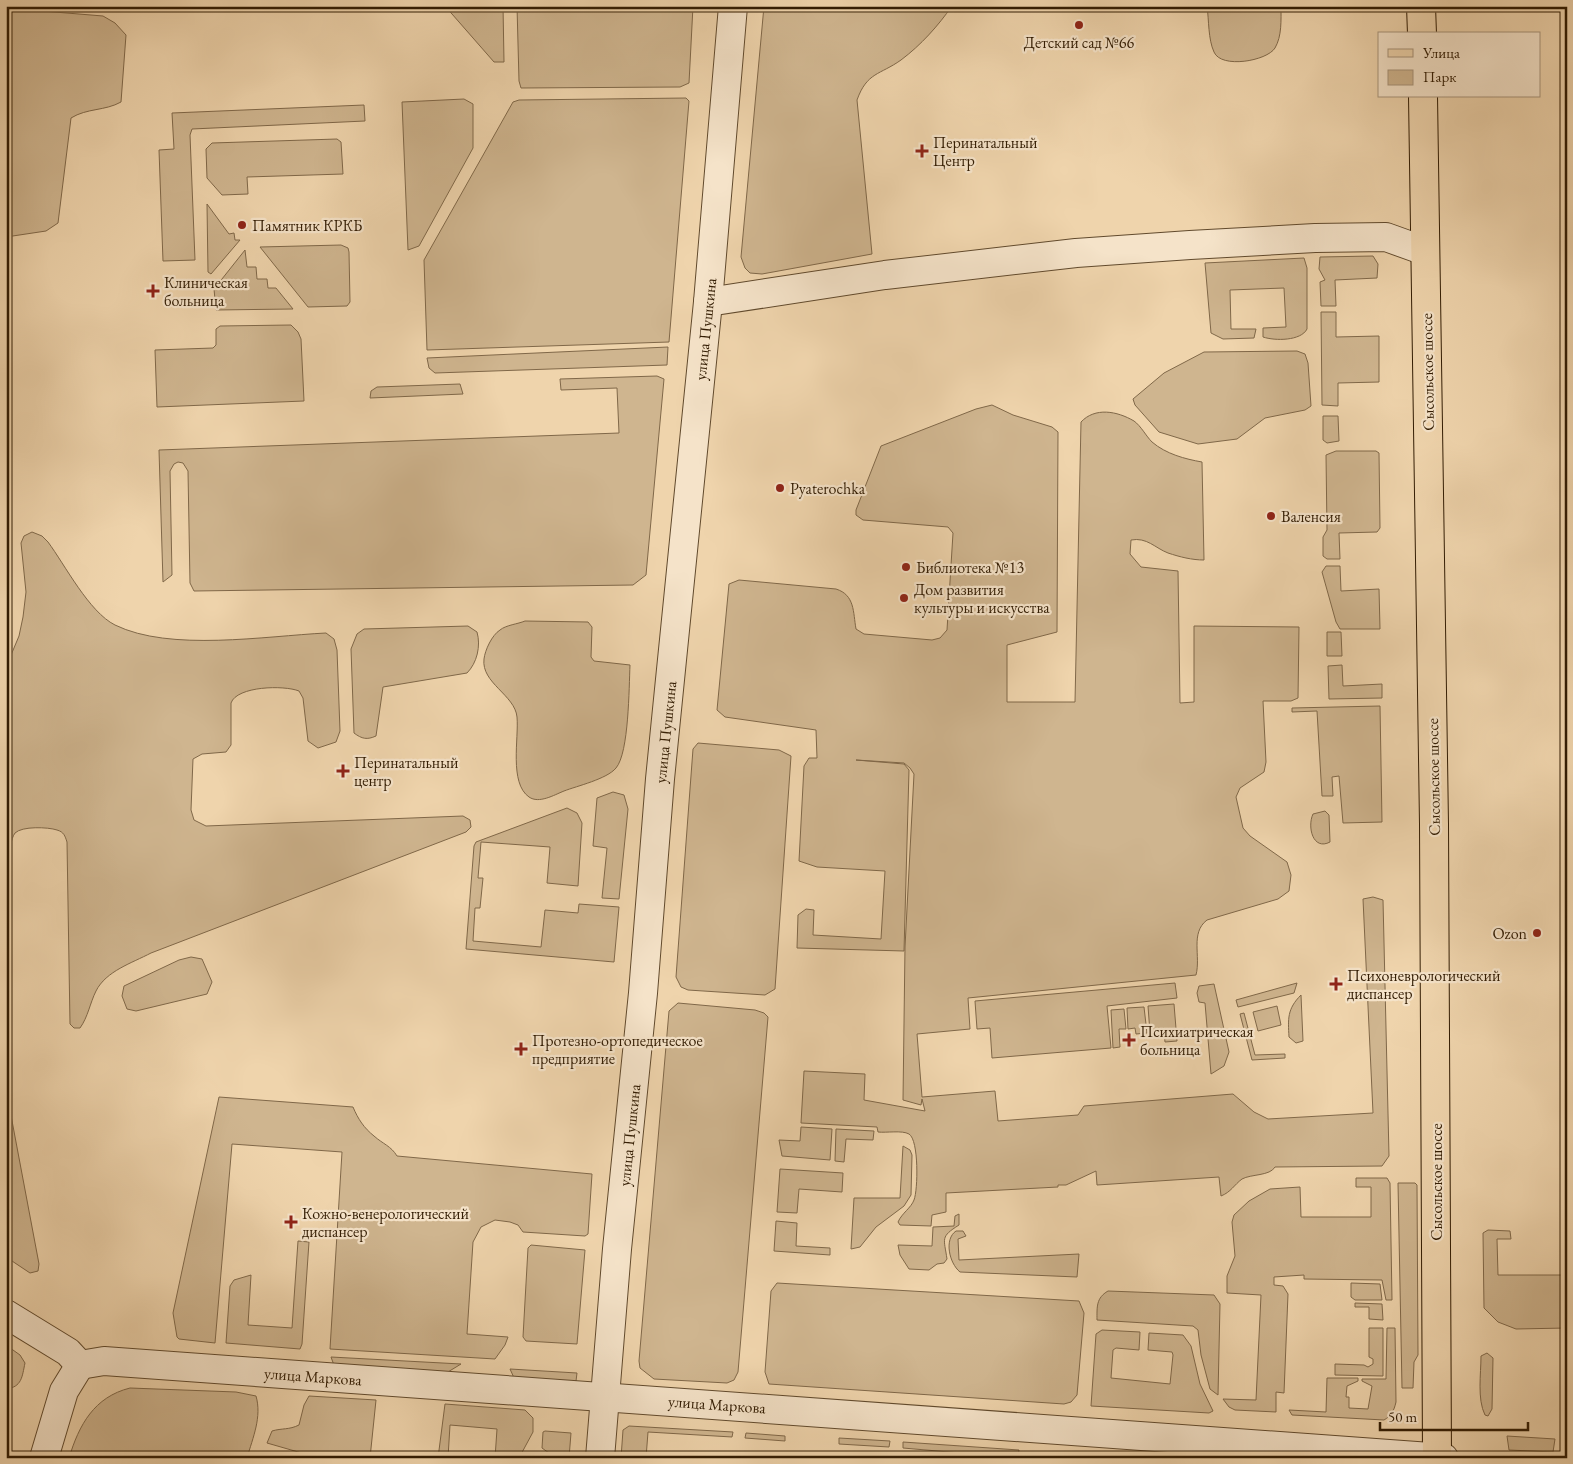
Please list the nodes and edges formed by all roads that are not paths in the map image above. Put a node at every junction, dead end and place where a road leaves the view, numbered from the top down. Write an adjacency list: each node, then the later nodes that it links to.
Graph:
1 (732, 6): 6 (street, улица Пушкина)
2 (1421, 6): 3 (main road)
3 (1422, 32)
4 (1423, 98): 5 (main road, Сысольское шоссе)
5 (1425, 251): 6 (street); 12 (main road, Сысольское шоссе)
6 (708, 302): 9 (street, улица Пушкина)
7 (6, 1314): 8 (street)
8 (80, 1365): 9 (street, улица Маркова); 10 (street)
9 (605, 1396): 11 (street, улица Пушкина); 12 (street, улица Маркова)
10 (44, 1458)
11 (600, 1458)
12 (1437, 1458): 13 (street, улица Маркова)
13 (1444, 1458)

